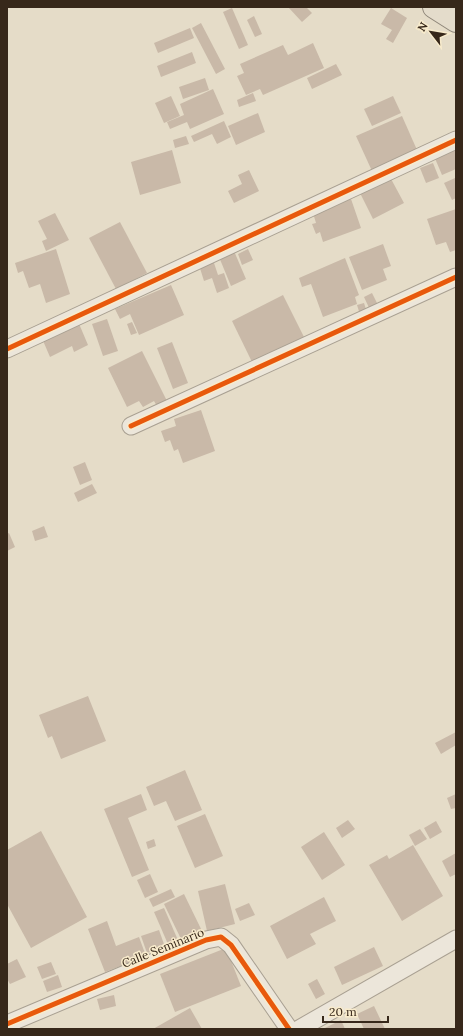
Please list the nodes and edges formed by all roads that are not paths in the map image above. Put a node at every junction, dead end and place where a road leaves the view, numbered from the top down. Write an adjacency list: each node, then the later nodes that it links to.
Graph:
1 (434, 7): 2 (main road)
2 (456, 21)
3 (456, 140): 5 (street)
4 (456, 277): 6 (street)
5 (7, 349)
6 (131, 426)
7 (456, 939): 10 (street)
8 (7, 1024): 9 (street, Calle Seminario)
9 (289, 1029)
10 (299, 1029)

